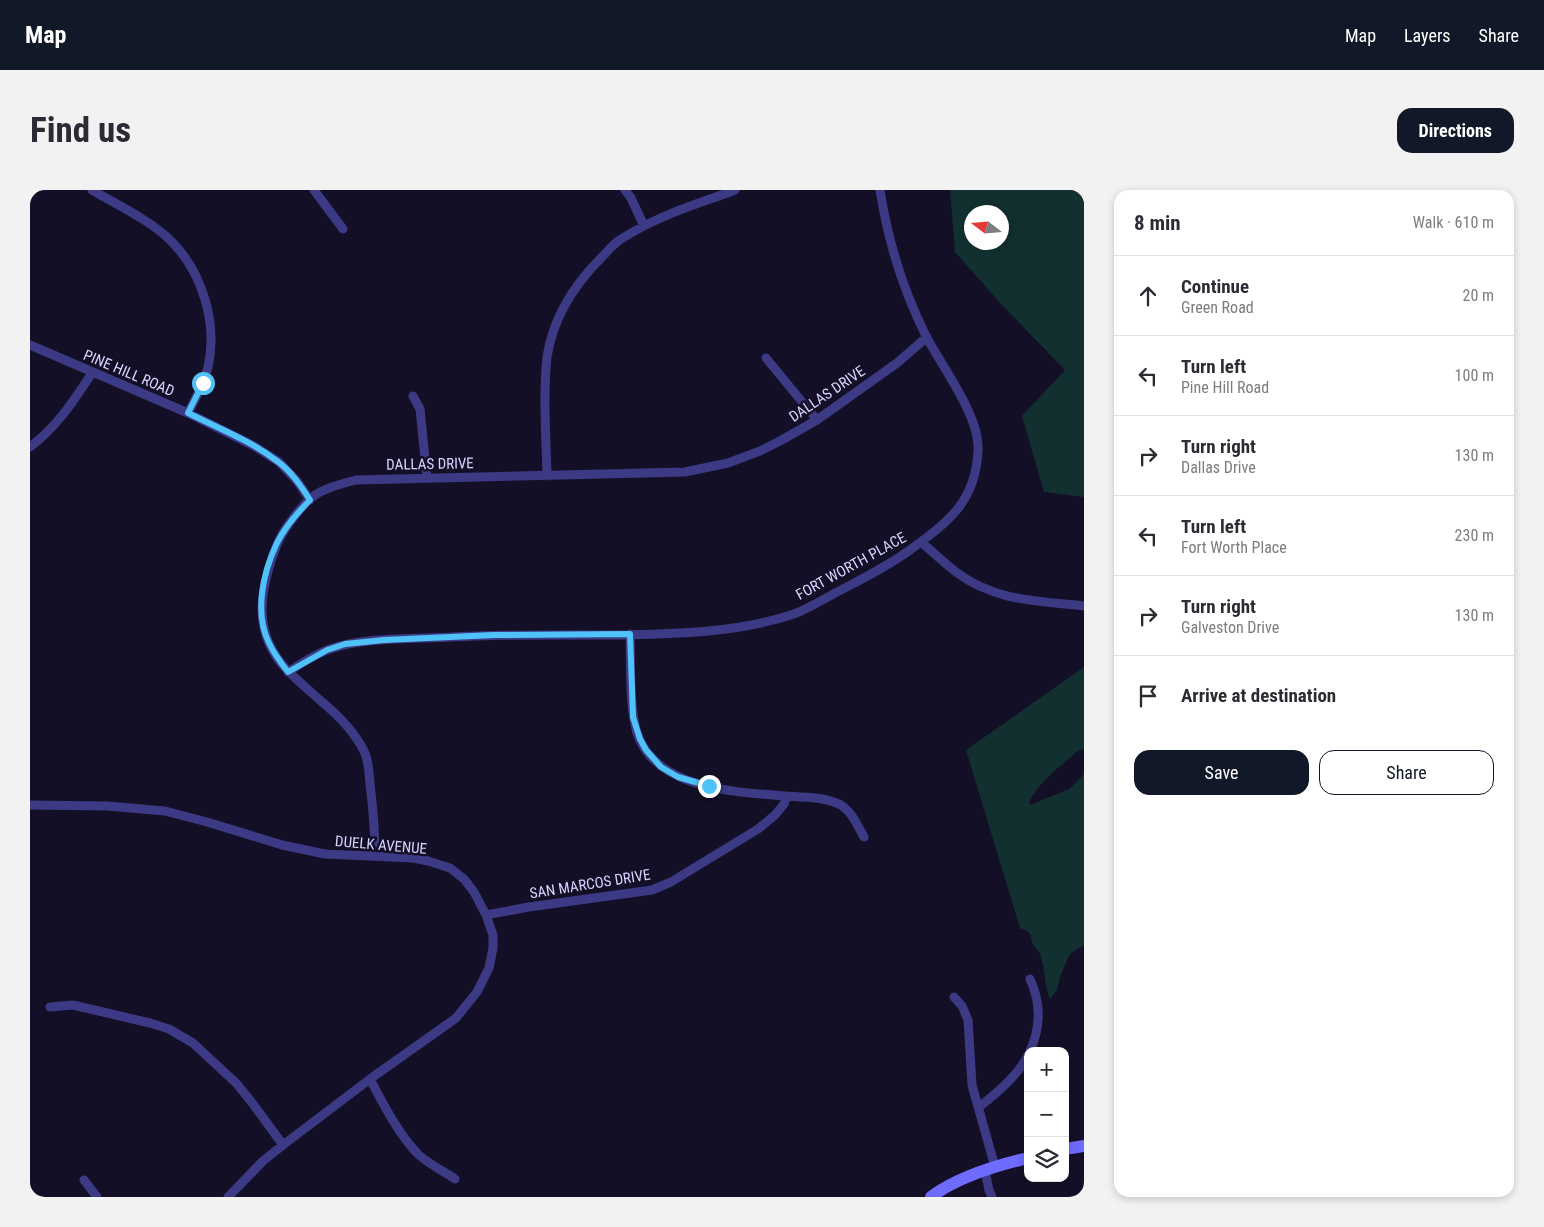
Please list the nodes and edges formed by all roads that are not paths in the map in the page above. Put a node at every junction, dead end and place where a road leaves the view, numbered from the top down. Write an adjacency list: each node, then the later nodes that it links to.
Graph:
1 (92, 190): 13 (street)
2 (314, 190): 7 (street)
3 (625, 190): 6 (street)
4 (735, 190): 6 (street)
5 (880, 190): 8 (street, FORT WORTH PLACE)
6 (644, 226): 16 (street)
7 (343, 229)
8 (927, 337): 14 (street, DALLAS DRIVE); 19 (street, FORT WORTH PLACE)
9 (30, 345): 11 (street, PINE HILL ROAD)
10 (766, 358): 14 (street)
11 (92, 373): 13 (street, PINE HILL ROAD); 15 (street)
12 (413, 396): 17 (street)
13 (188, 413): 18 (street, PINE HILL ROAD)
14 (817, 420): 16 (street, DALLAS DRIVE)
15 (30, 447)
16 (547, 476): 17 (street, DALLAS DRIVE)
17 (427, 478): 18 (street, DALLAS DRIVE)
18 (310, 500): 22 (street, DALLAS DRIVE)
19 (921, 542): 20 (street); 21 (street, FORT WORTH PLACE)
20 (1084, 606)
21 (630, 634): 22 (street, FORT WORTH PLACE); 23 (street)
22 (288, 672): 26 (street, DALLAS DRIVE)
23 (787, 796): 25 (street); 27 (street, SAN MARCOS DRIVE)
24 (30, 805): 26 (street, DUELK AVENUE)
25 (864, 837)
26 (375, 856): 27 (street, DUELK AVENUE)
27 (486, 915): 33 (street, DUELK AVENUE)
28 (1030, 979): 31 (street)
29 (954, 996): 34 (street)
30 (50, 1007): 35 (street)
31 (1031, 1047)
32 (1024, 1061): 34 (street)
33 (370, 1078): 35 (street, DUELK AVENUE); 40 (street)
34 (979, 1108): 39 (street)
35 (283, 1145): 43 (street, DUELK AVENUE)
36 (1084, 1146): 37 (street)
37 (1069, 1148)
38 (1024, 1159): 39 (street)
39 (990, 1169): 44 (street); 45 (street)
40 (455, 1179)
41 (84, 1180): 42 (street)
42 (97, 1197)
43 (228, 1197)
44 (931, 1197)
45 (992, 1197)

